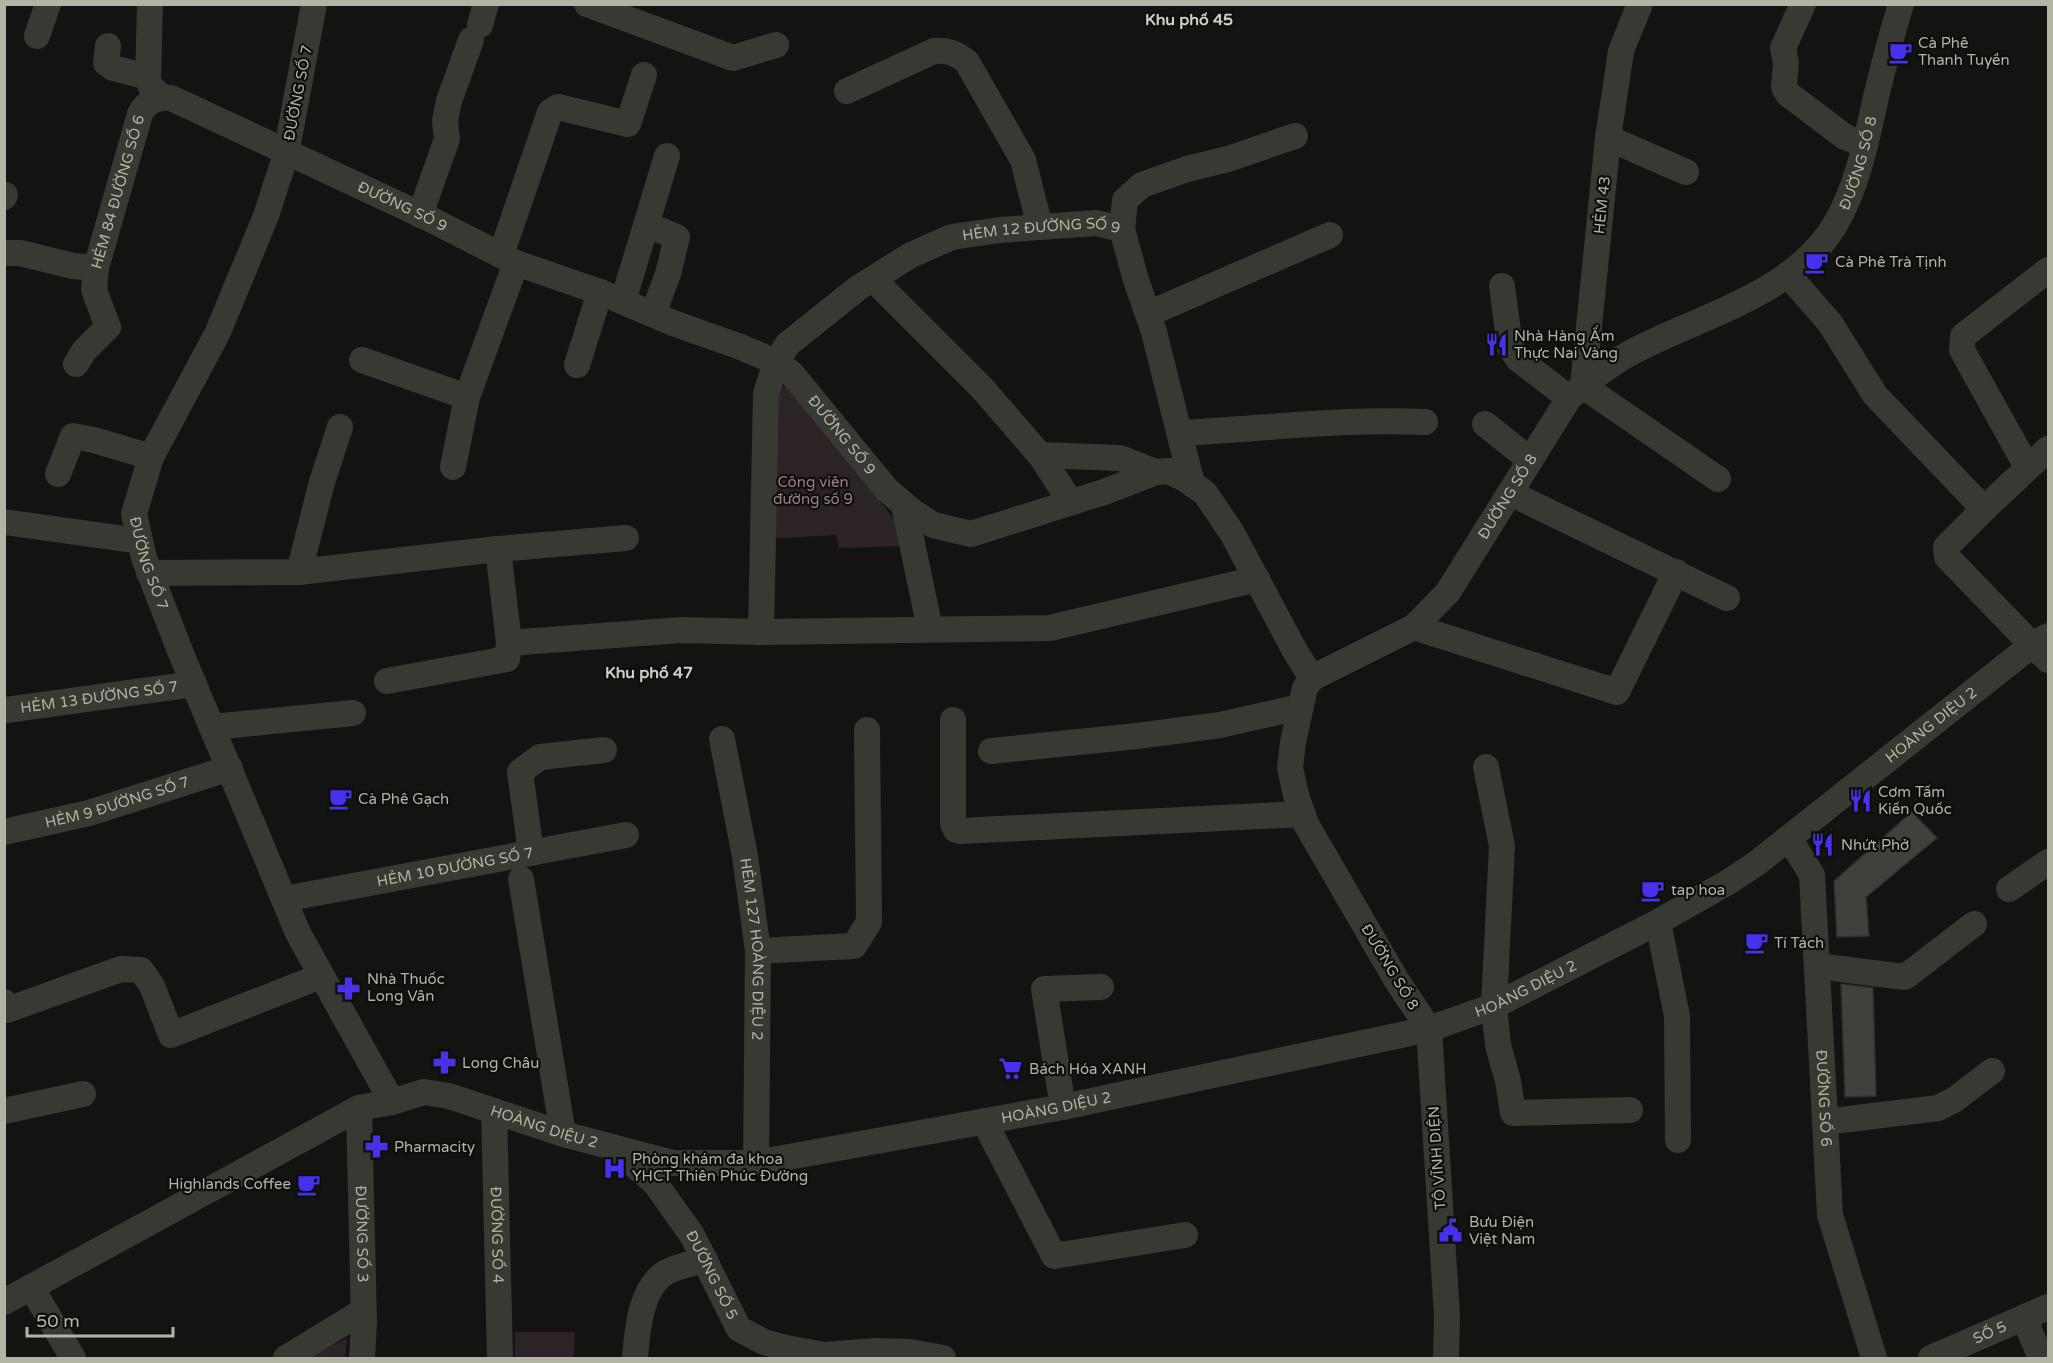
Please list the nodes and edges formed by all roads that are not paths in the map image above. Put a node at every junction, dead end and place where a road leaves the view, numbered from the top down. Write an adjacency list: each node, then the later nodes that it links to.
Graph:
1 (48, 4): 9 (street)
2 (150, 4): 13 (street)
3 (314, 4): 18 (street, ĐƯỜNG SỐ 7)
4 (587, 4): 10 (street)
5 (1803, 4): 17 (street)
6 (1901, 4): 17 (street, ĐƯỜNG SỐ 8)
7 (1630, 12): 16 (street, HẺM 43)
8 (479, 23): 21 (street)
9 (37, 36)
10 (776, 45)
11 (108, 46): 13 (street, ĐƯỜNG SỐ 9)
12 (644, 75): 27 (street)
13 (155, 91): 18 (street, ĐƯỜNG SỐ 9); 28 (street, HẺM 84 ĐƯỜNG SỐ 6)
14 (847, 91): 23 (street)
15 (1295, 136): 24 (street)
16 (1608, 138): 20 (street); 40 (street, HẺM 43)
17 (1865, 145): 30 (street, ĐƯỜNG SỐ 8)
18 (286, 154): 21 (street, ĐƯỜNG SỐ 9); 48 (street, ĐƯỜNG SỐ 7)
19 (667, 156): 22 (street)
20 (1686, 172)
21 (420, 215): 27 (street, ĐƯỜNG SỐ 9)
22 (647, 225): 33 (street); 34 (street)
23 (1040, 227): 24 (street, HẺM 12 ĐƯỜNG SỐ 9); 31 (street, HẺM 12 ĐƯỜNG SỐ 9)
24 (1122, 229): 35 (street, HẺM 12 ĐƯỜNG SỐ 9)
25 (1330, 235): 35 (street)
26 (4, 253): 28 (street, HẺM 84 ĐƯỜNG SỐ 6)
27 (508, 259): 33 (street, ĐƯỜNG SỐ 9); 41 (street)
28 (96, 268): 38 (street)
29 (2049, 270): 51 (street)
30 (1788, 274): 40 (street, ĐƯỜNG SỐ 8); 59 (street)
31 (873, 279): 37 (street, HẺM 12 ĐƯỜNG SỐ 9); 47 (street)
32 (1502, 286): 40 (street)
33 (611, 297): 34 (street, ĐƯỜNG SỐ 9); 39 (street)
34 (653, 314): 37 (street, ĐƯỜNG SỐ 9)
35 (1148, 314): 45 (street, HẺM 12 ĐƯỜNG SỐ 9)
36 (362, 360): 41 (street)
37 (776, 362): 58 (street, ĐƯỜNG SỐ 9); 71 (street)
38 (76, 364)
39 (577, 365)
40 (1576, 392): 49 (street, ĐƯỜNG SỐ 8); 54 (street)
41 (467, 397): 50 (street)
42 (1425, 422): 45 (street)
43 (1485, 424): 49 (street)
44 (340, 427): 64 (street)
45 (1180, 433): 55 (street, HẺM 12 ĐƯỜNG SỐ 9)
46 (2049, 449): 51 (street)
47 (1041, 455): 52 (street); 57 (street)
48 (151, 457): 53 (street); 62 (street, ĐƯỜNG SỐ 7)
49 (1530, 460): 56 (street, ĐƯỜNG SỐ 8)
50 (453, 467)
51 (2027, 467): 59 (street)
52 (1156, 472): 55 (street); 57 (street, ĐƯỜNG SỐ 9)
53 (58, 474)
54 (1719, 479)
55 (1192, 484): 67 (street)
56 (1510, 493): 65 (street); 69 (street, ĐƯỜNG SỐ 8)
57 (1070, 501): 58 (street, ĐƯỜNG SỐ 9)
58 (904, 505): 70 (street)
59 (1983, 509): 73 (street)
60 (4, 522): 62 (street)
61 (626, 538): 63 (street)
62 (140, 541): 66 (street, ĐƯỜNG SỐ 7)
63 (498, 549): 64 (street); 72 (street)
64 (299, 572): 66 (street)
65 (1676, 572): 68 (street); 69 (street)
66 (149, 573): 76 (street, ĐƯỜNG SỐ 7)
67 (1257, 579): 70 (street); 74 (street)
68 (1727, 598)
69 (1414, 627): 74 (street, ĐƯỜNG SỐ 8)
70 (930, 629): 71 (street)
71 (761, 632): 72 (street)
72 (509, 643): 75 (street)
73 (2043, 647): 91 (street, HOÀNG DIỆU 2)
74 (1312, 678): 77 (street, ĐƯỜNG SỐ 8)
75 (387, 681)
76 (194, 684): 78 (street, HẺM 13 ĐƯỜNG SỐ 7); 81 (street, ĐƯỜNG SỐ 7)
77 (1300, 707): 85 (street); 88 (street, ĐƯỜNG SỐ 8)
78 (6, 711)
79 (353, 713): 81 (street)
80 (953, 720): 88 (street)
81 (212, 728): 87 (street, ĐƯỜNG SỐ 7)
82 (867, 730): 99 (street)
83 (722, 739): 99 (street, HẺM 127 HOÀNG DIỆU 2)
84 (604, 750): 92 (street)
85 (991, 751)
86 (1486, 767): 104 (street)
87 (230, 768): 89 (street, HẺM 9 ĐƯỜNG SỐ 7); 96 (street, ĐƯỜNG SỐ 7)
88 (1303, 814): 105 (street, ĐƯỜNG SỐ 8)
89 (4, 832)
90 (626, 835): 92 (street, HẺM 10 ĐƯỜNG SỐ 7)
91 (1789, 838): 97 (street, HOÀNG DIỆU 2); 100 (street, ĐƯỜNG SỐ 6)
92 (531, 853): 96 (street, HẺM 10 ĐƯỜNG SỐ 7)
93 (2049, 862): 95 (street)
94 (521, 879): 116 (street)
95 (2009, 889)
96 (284, 899): 101 (street, ĐƯỜNG SỐ 7)
97 (1658, 922): 104 (street, HOÀNG DIỆU 2); 117 (street)
98 (1974, 924): 100 (street)
99 (758, 951): 119 (street, HẺM 127 HOÀNG DIỆU 2)
100 (1817, 966): 115 (street, ĐƯỜNG SỐ 6)
101 (321, 976): 103 (street); 108 (street, ĐƯỜNG SỐ 7)
102 (1101, 987): 109 (street)
103 (6, 1006)
104 (1494, 1006): 105 (street, HOÀNG DIỆU 2); 111 (street)
105 (1429, 1029): 109 (street, HOÀNG DIỆU 2); 133 (street, TÔ VĨNH DIỆN)
106 (1992, 1071): 115 (street)
107 (83, 1095): 113 (street)
108 (392, 1102): 110 (street, HOÀNG DIỆU 2); 112 (street, HOÀNG DIỆU 2)
109 (1064, 1107): 114 (street, HOÀNG DIỆU 2)
110 (359, 1108): 122 (street, HOÀNG DIỆU 2); 125 (street, ĐƯỜNG SỐ 3)
111 (1630, 1110)
112 (494, 1111): 116 (street, HOÀNG DIỆU 2); 130 (street, ĐƯỜNG SỐ 4)
113 (4, 1112)
114 (984, 1121): 119 (street, HOÀNG DIỆU 2); 120 (street)
115 (1825, 1122): 134 (street, ĐƯỜNG SỐ 6)
116 (563, 1134): 118 (street, HOÀNG DIỆU 2)
117 (1678, 1140)
118 (614, 1148): 119 (street, HOÀNG DIỆU 2); 121 (street, ĐƯỜNG SỐ 5)
119 (756, 1163)
120 (1185, 1235)
121 (705, 1260): 131 (street); 132 (street, ĐƯỜNG SỐ 5)
122 (31, 1287): 123 (street, HOÀNG DIỆU 2); 127 (street)
123 (4, 1302)
124 (2049, 1307): 126 (street, SỐ 5)
125 (363, 1311): 128 (street); 129 (street, ĐƯỜNG SỐ 3)
126 (2024, 1318): 135 (street, SỐ 5); 136 (street)
127 (73, 1359)
128 (286, 1359)
129 (362, 1359)
130 (500, 1359)
131 (635, 1359)
132 (944, 1359)
133 (1446, 1359)
134 (1874, 1359)
135 (1931, 1359)
136 (2041, 1359)

